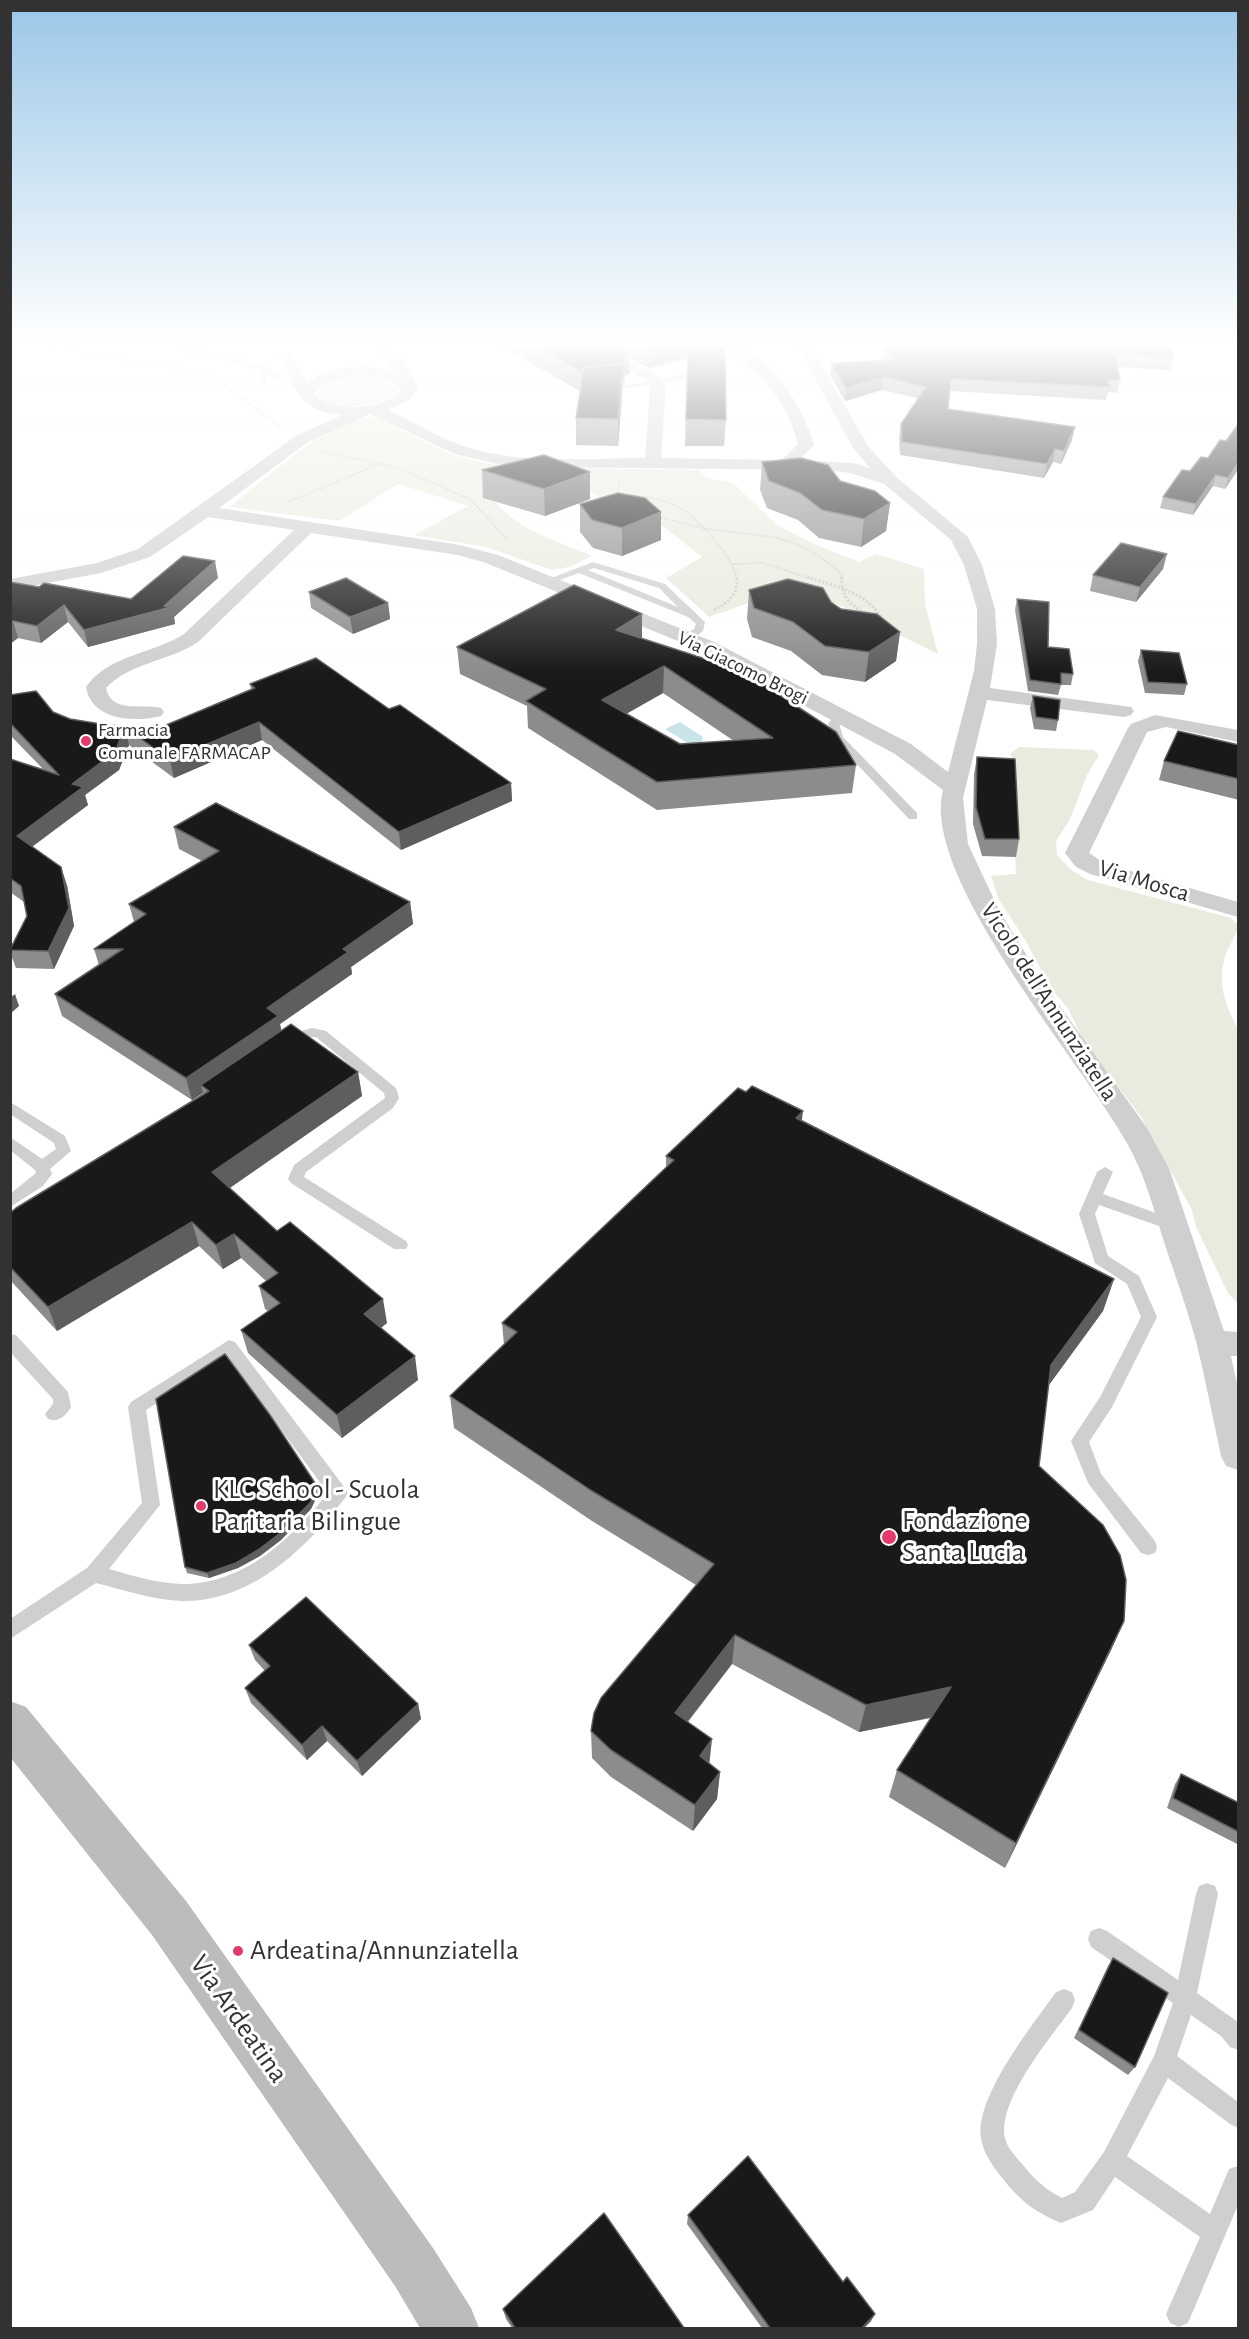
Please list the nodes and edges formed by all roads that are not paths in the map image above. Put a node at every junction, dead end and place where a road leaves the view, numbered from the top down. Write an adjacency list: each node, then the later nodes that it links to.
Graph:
1 (279, 455): 12 (street)
2 (479, 455): 9 (street)
3 (522, 455): 9 (street)
4 (649, 455): 9 (street)
5 (795, 455): 8 (street)
6 (839, 455): 8 (street)
7 (867, 455): 11 (street, Vicolo dell'Annunziatella)
8 (790, 459): 10 (street)
9 (648, 461): 10 (street)
10 (702, 461): 11 (street)
11 (890, 481): 19 (street, Vicolo dell'Annunziatella)
12 (204, 511): 13 (street, Via Giacomo Brogi); 16 (street)
13 (307, 527): 15 (street, Via Giacomo Brogi); 21 (street)
14 (581, 571): 15 (lane); 17 (lane); 17 (lane)
15 (546, 582): 18 (street, Via Giacomo Brogi)
16 (10, 585)
17 (690, 615): 18 (lane)
18 (687, 638): 22 (street, Via Giacomo Brogi)
19 (977, 693): 20 (street); 24 (street, Vicolo dell'Annunziatella)
20 (1124, 711)
21 (154, 712)
22 (839, 716): 24 (street, Via Giacomo Brogi); 25 (lane)
23 (1239, 736): 26 (street, Via Mosca)
24 (953, 787): 34 (street, Vicolo dell'Annunziatella)
25 (913, 816)
26 (1239, 910)
27 (276, 1052): 35 (lane)
28 (10, 1107): 30 (lane)
29 (10, 1142): 30 (lane)
30 (42, 1167): 33 (lane)
31 (1106, 1172): 32 (lane)
32 (1094, 1197): 34 (lane); 40 (lane)
33 (10, 1202)
34 (1176, 1226): 37 (street, Vicolo dell'Annunziatella)
35 (400, 1245)
36 (10, 1340): 38 (lane)
37 (1226, 1344): 39 (street, Vicolo dell'Annunziatella)
38 (54, 1414)
39 (1239, 1456)
40 (1148, 1547)
41 (94, 1574): 41 (lane); 42 (lane)
42 (10, 1630)
43 (10, 1722): 55 (main road, Via Ardeatina)
44 (1207, 1894): 46 (lane)
45 (1099, 1939): 46 (lane)
46 (1185, 1999): 48 (lane); 49 (lane)
47 (1064, 2000): 51 (lane)
48 (1239, 2039)
49 (1164, 2061): 50 (lane); 51 (lane)
50 (1239, 2116)
51 (1113, 2160): 53 (lane)
52 (1239, 2178): 53 (lane)
53 (1216, 2233): 54 (lane)
54 (1179, 2314)
55 (451, 2328)

